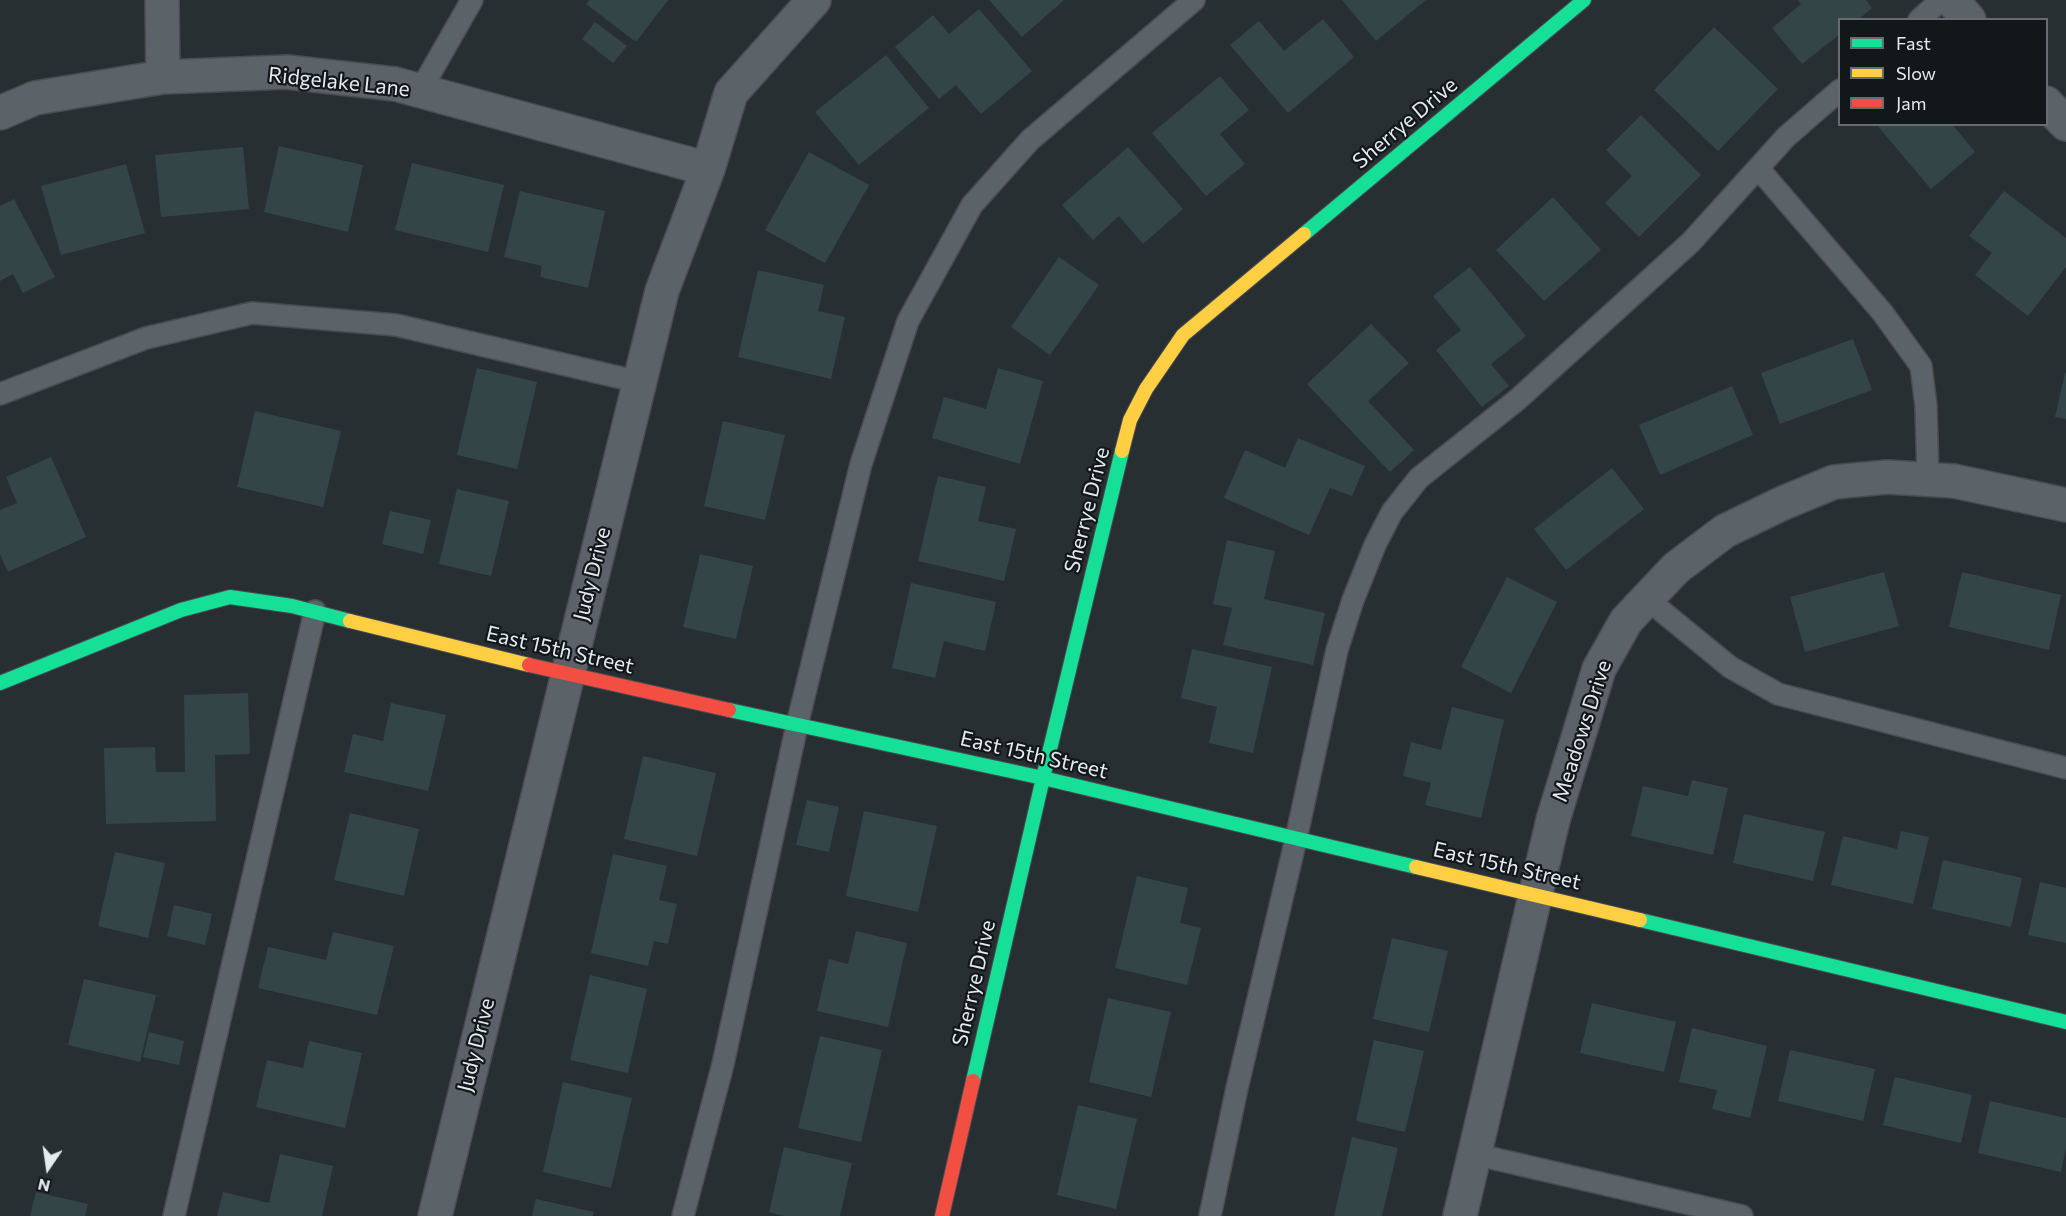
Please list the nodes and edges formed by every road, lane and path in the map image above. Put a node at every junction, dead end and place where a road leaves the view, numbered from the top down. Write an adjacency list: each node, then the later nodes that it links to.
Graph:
1 (162, 0): 10 (street)
2 (472, 0): 11 (lane)
3 (814, 0): 16 (street, Judy Drive)
4 (1194, 0): 26 (lane)
5 (1584, 0): 28 (street, Sherrye Drive)
6 (1941, 0): 8 (lane)
7 (1952, 0): 9 (street)
8 (1921, 18)
9 (1967, 18)
10 (163, 77): 11 (street, Ridgelake Lane); 14 (street, Ridgelake Lane)
11 (420, 91): 16 (street, Ridgelake Lane)
12 (1838, 91): 17 (lane)
13 (2048, 105): 15 (street)
14 (0, 113)
15 (2066, 124)
16 (708, 168): 18 (street, Judy Drive)
17 (1758, 168): 20 (lane); 29 (lane)
18 (639, 382): 19 (lane); 24 (street, Judy Drive)
19 (0, 394)
20 (1928, 479): 21 (street, Meadows Drive); 22 (street, Meadows Drive)
21 (2066, 504)
22 (1647, 599): 27 (lane); 30 (street, Meadows Drive)
23 (315, 612): 24 (street, East 15th Street); 25 (street, East 15th Street); 33 (lane)
24 (567, 675): 26 (street, East 15th Street); 34 (street, Judy Drive)
25 (0, 683)
26 (797, 725): 28 (street, East 15th Street); 35 (lane)
27 (2066, 768)
28 (1043, 778): 29 (street, East 15th Street); 36 (street, Sherrye Drive)
29 (1296, 838): 30 (street, East 15th Street); 37 (lane)
30 (1535, 894): 31 (street, East 15th Street); 32 (street, Meadows Drive)
31 (2066, 1022)
32 (1474, 1154): 38 (street, Meadows Drive); 39 (lane)
33 (174, 1216)
34 (435, 1216)
35 (683, 1216)
36 (942, 1216)
37 (1210, 1216)
38 (1460, 1216)
39 (1742, 1216)

